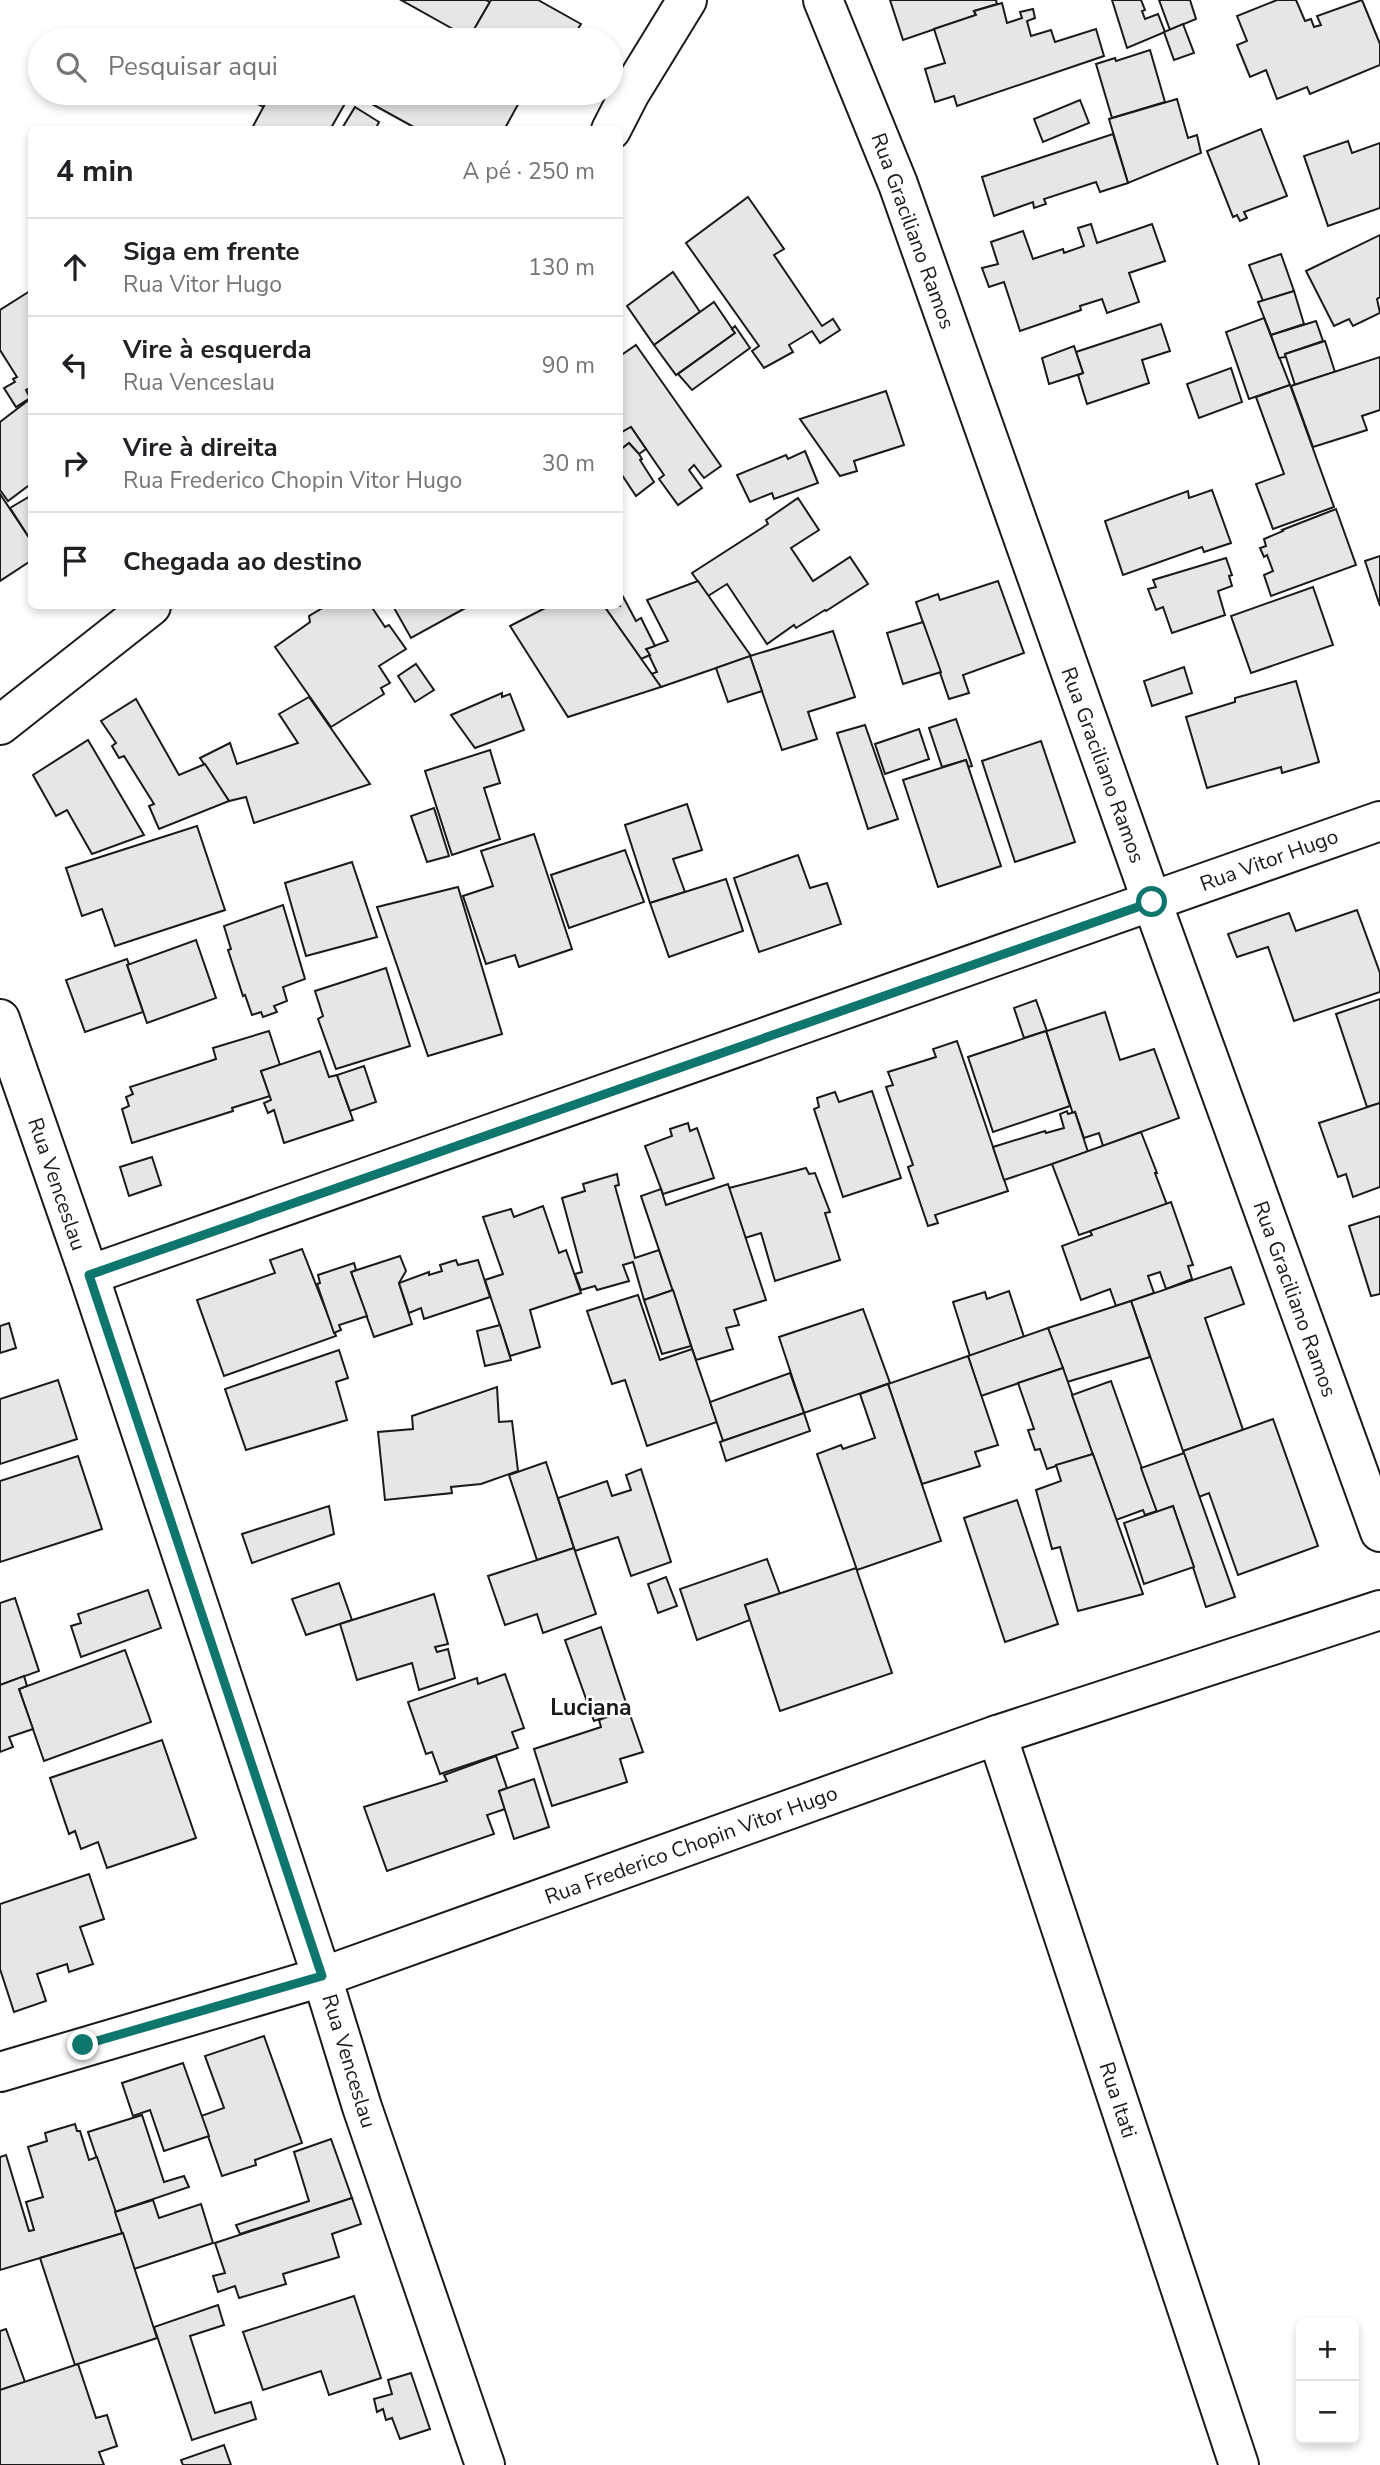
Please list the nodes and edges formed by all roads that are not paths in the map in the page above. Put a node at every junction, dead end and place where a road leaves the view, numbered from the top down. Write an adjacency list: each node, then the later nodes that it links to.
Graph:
1 (687, 0): 3 (street)
2 (823, 0): 7 (street, Rua Graciliano Ramos)
3 (613, 126)
4 (147, 609): 5 (street)
5 (0, 725)
6 (1380, 821): 7 (street, Rua Vitor Hugo)
7 (1152, 902): 9 (street, Rua Vitor Hugo); 10 (street, Rua Graciliano Ramos)
8 (0, 1019): 9 (street, Rua Venceslau)
9 (89, 1275): 13 (street, Rua Venceslau)
10 (1380, 1532)
11 (1380, 1610): 12 (street, Rua Frederico Chopin Vitor Hugo)
12 (997, 1735): 13 (street, Rua Frederico Chopin Vitor Hugo); 16 (street, Rua Itati)
13 (322, 1976): 14 (street, Rua Frederico Chopin Vitor Hugo); 15 (street, Rua Venceslau)
14 (0, 2071)
15 (485, 2465)
16 (1239, 2465)

